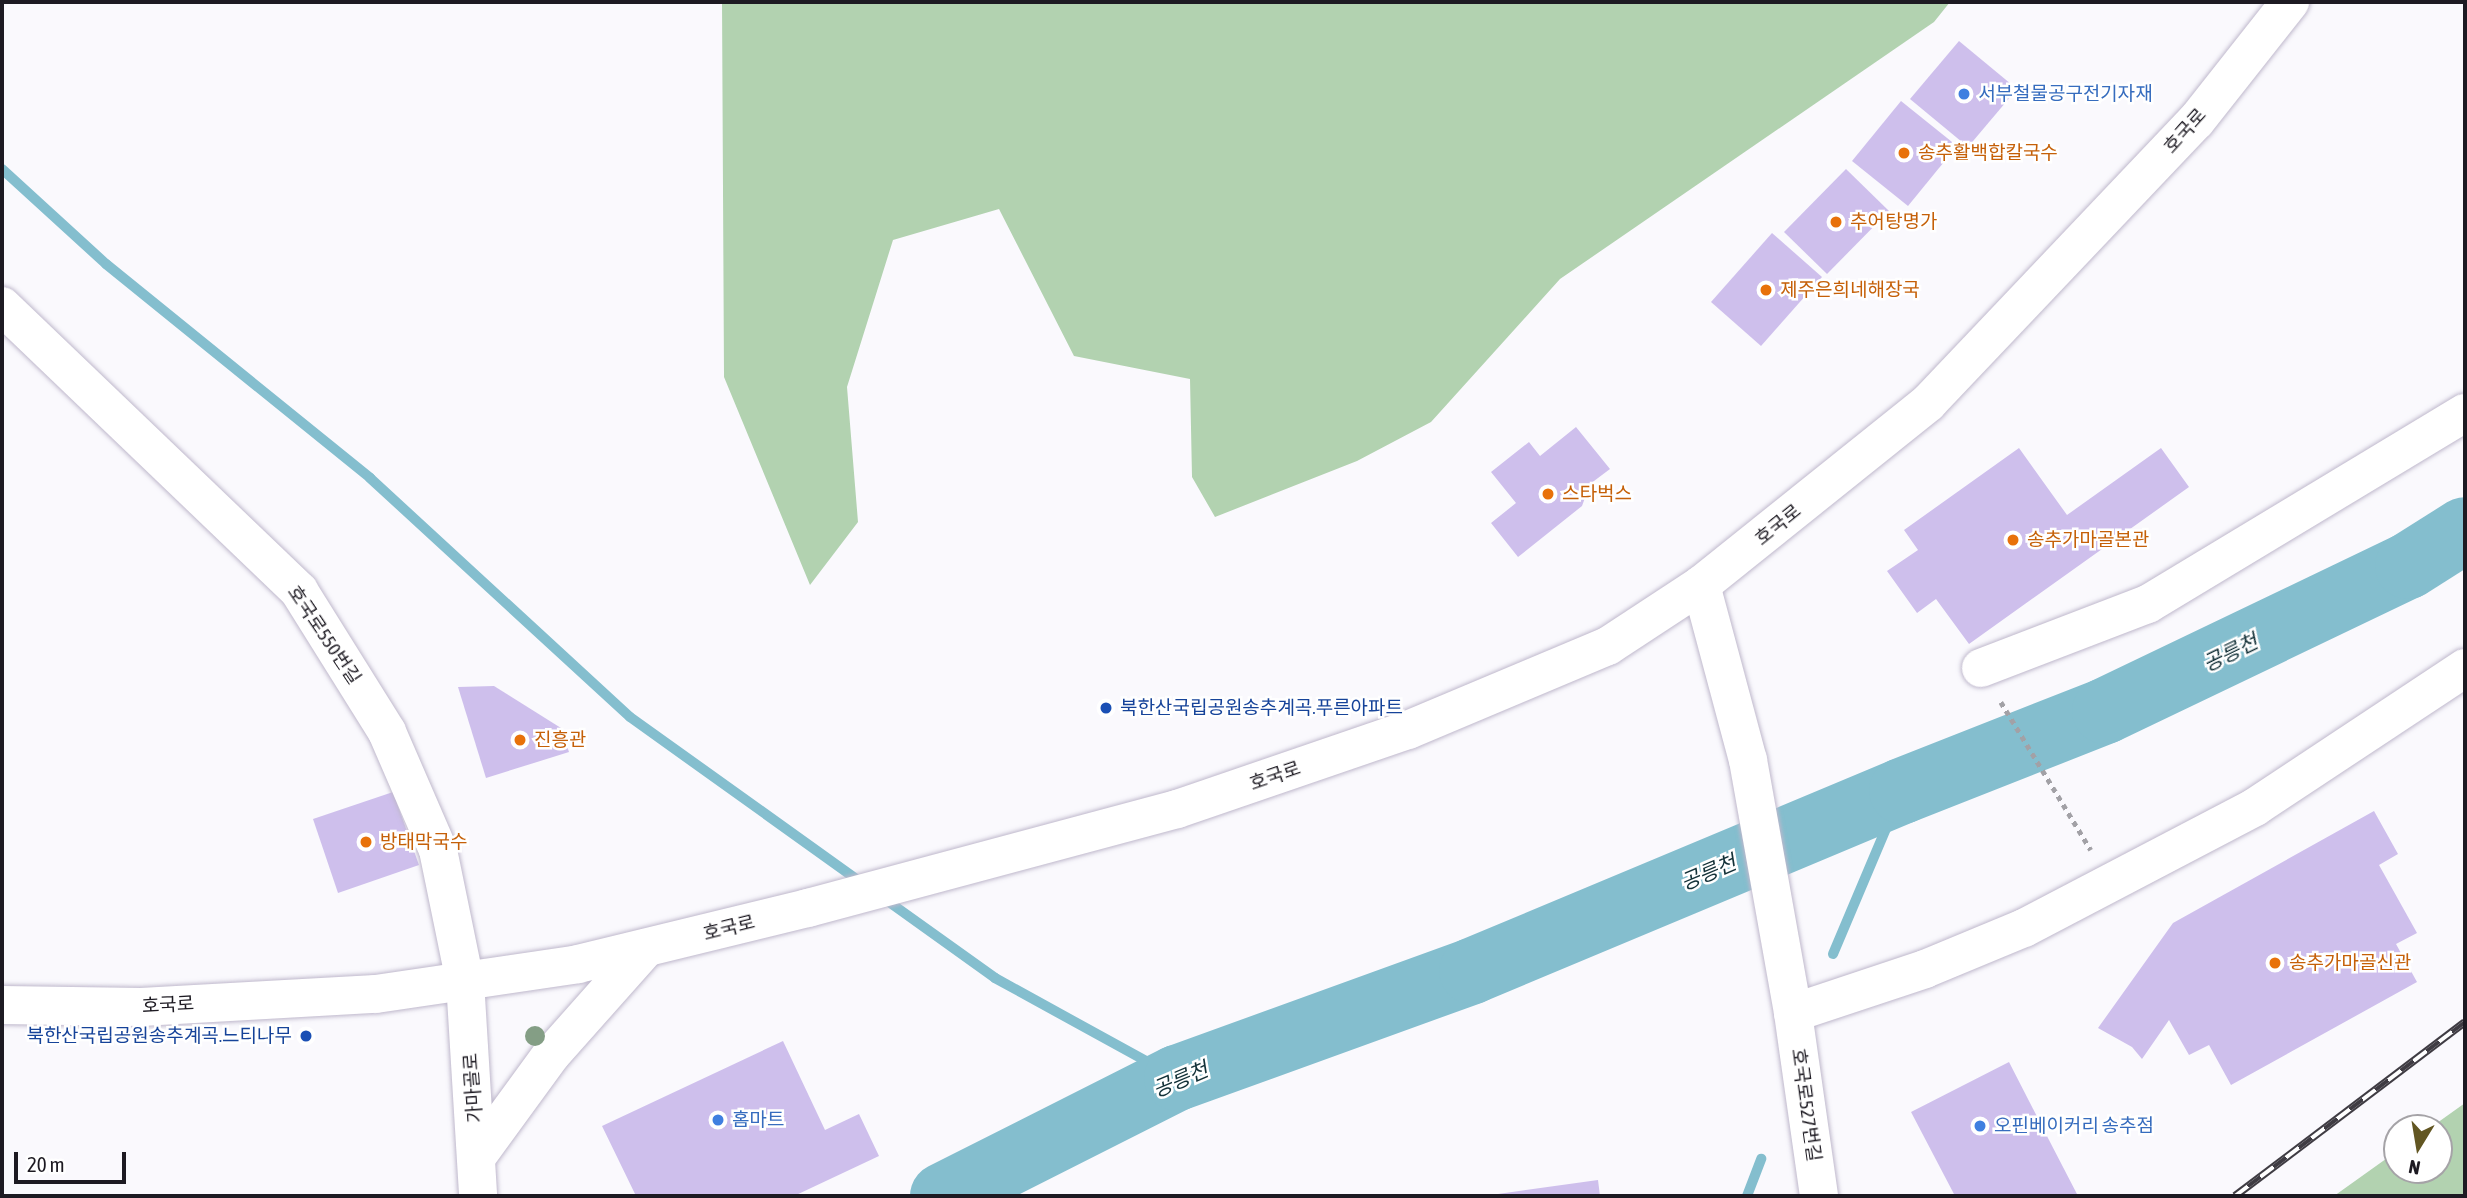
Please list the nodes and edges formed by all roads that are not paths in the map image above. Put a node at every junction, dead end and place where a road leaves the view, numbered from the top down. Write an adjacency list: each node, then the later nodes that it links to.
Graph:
1 (2290, 2): 4 (street, 호국로)
2 (2, 306): 8 (street, 호국로550번길)
3 (2465, 414): 5 (street)
4 (1701, 585): 7 (street, 호국로); 10 (street, 호국로527번길)
5 (1981, 668)
6 (2465, 668): 10 (street)
7 (646, 948): 8 (street, 호국로); 11 (street)
8 (464, 981): 9 (street, 호국로); 11 (street, 가마골로)
9 (2, 1005)
10 (1793, 1013): 13 (street, 호국로527번길)
11 (478, 1155): 12 (street, 가마골로)
12 (478, 1196)
13 (1819, 1196)

